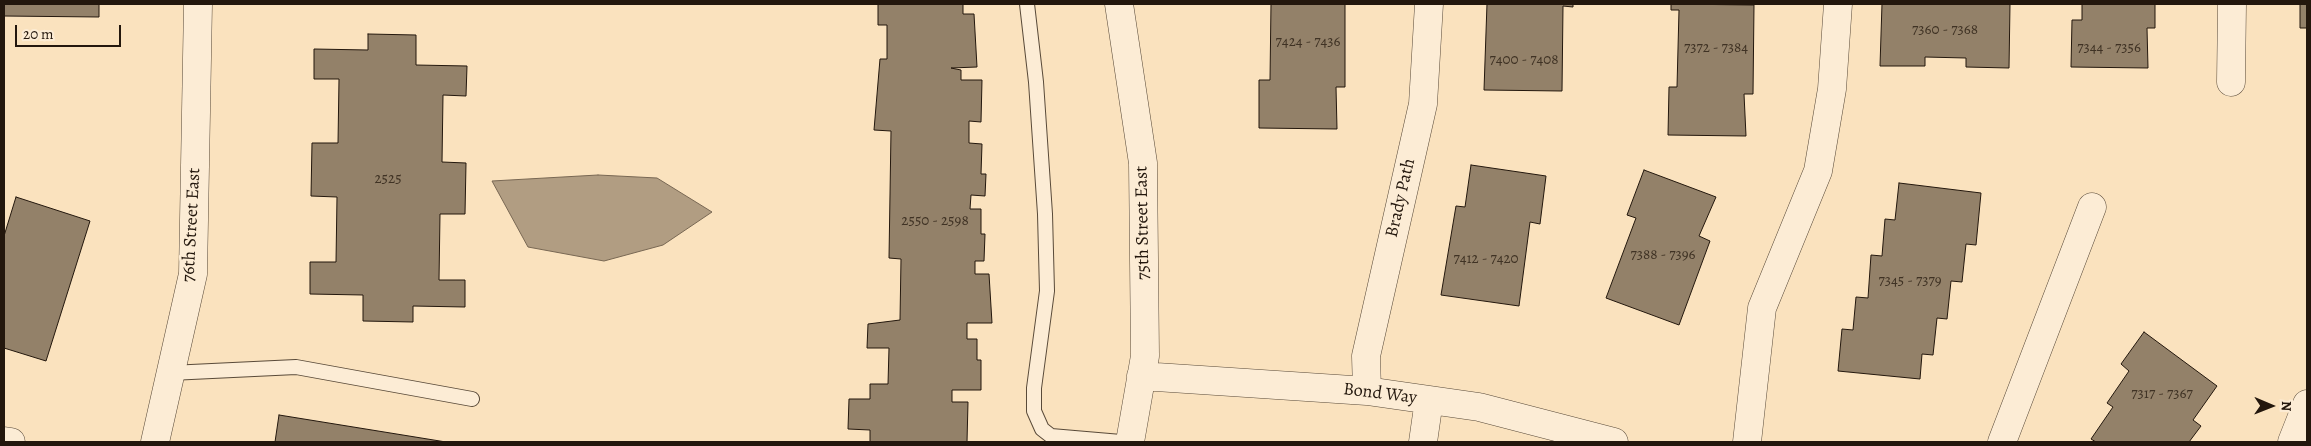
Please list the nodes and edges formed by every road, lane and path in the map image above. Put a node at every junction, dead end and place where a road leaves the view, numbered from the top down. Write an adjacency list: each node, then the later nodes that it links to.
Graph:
1 (198, 4): 9 (street, 76th Street East)
2 (1027, 4): 18 (lane)
3 (1119, 4): 10 (street, 75th Street East)
4 (1429, 4): 11 (street, Brady Path)
5 (1838, 4): 22 (street)
6 (2232, 4): 7 (street)
7 (2231, 82)
8 (2092, 207): 23 (street)
9 (170, 373): 12 (lane); 17 (street, 76th Street East)
10 (1141, 376): 11 (street, Bond Way); 19 (street, 75th Street East)
11 (1368, 391): 13 (street, Bond Way)
12 (472, 399)
13 (1429, 400): 20 (street); 21 (street, Bond Way)
14 (2307, 404): 24 (street)
15 (4, 440): 16 (street)
16 (11, 442)
17 (154, 442)
18 (1121, 442)
19 (1130, 442)
20 (1422, 442)
21 (1614, 442)
22 (1747, 442)
23 (2002, 442)
24 (2292, 442)

